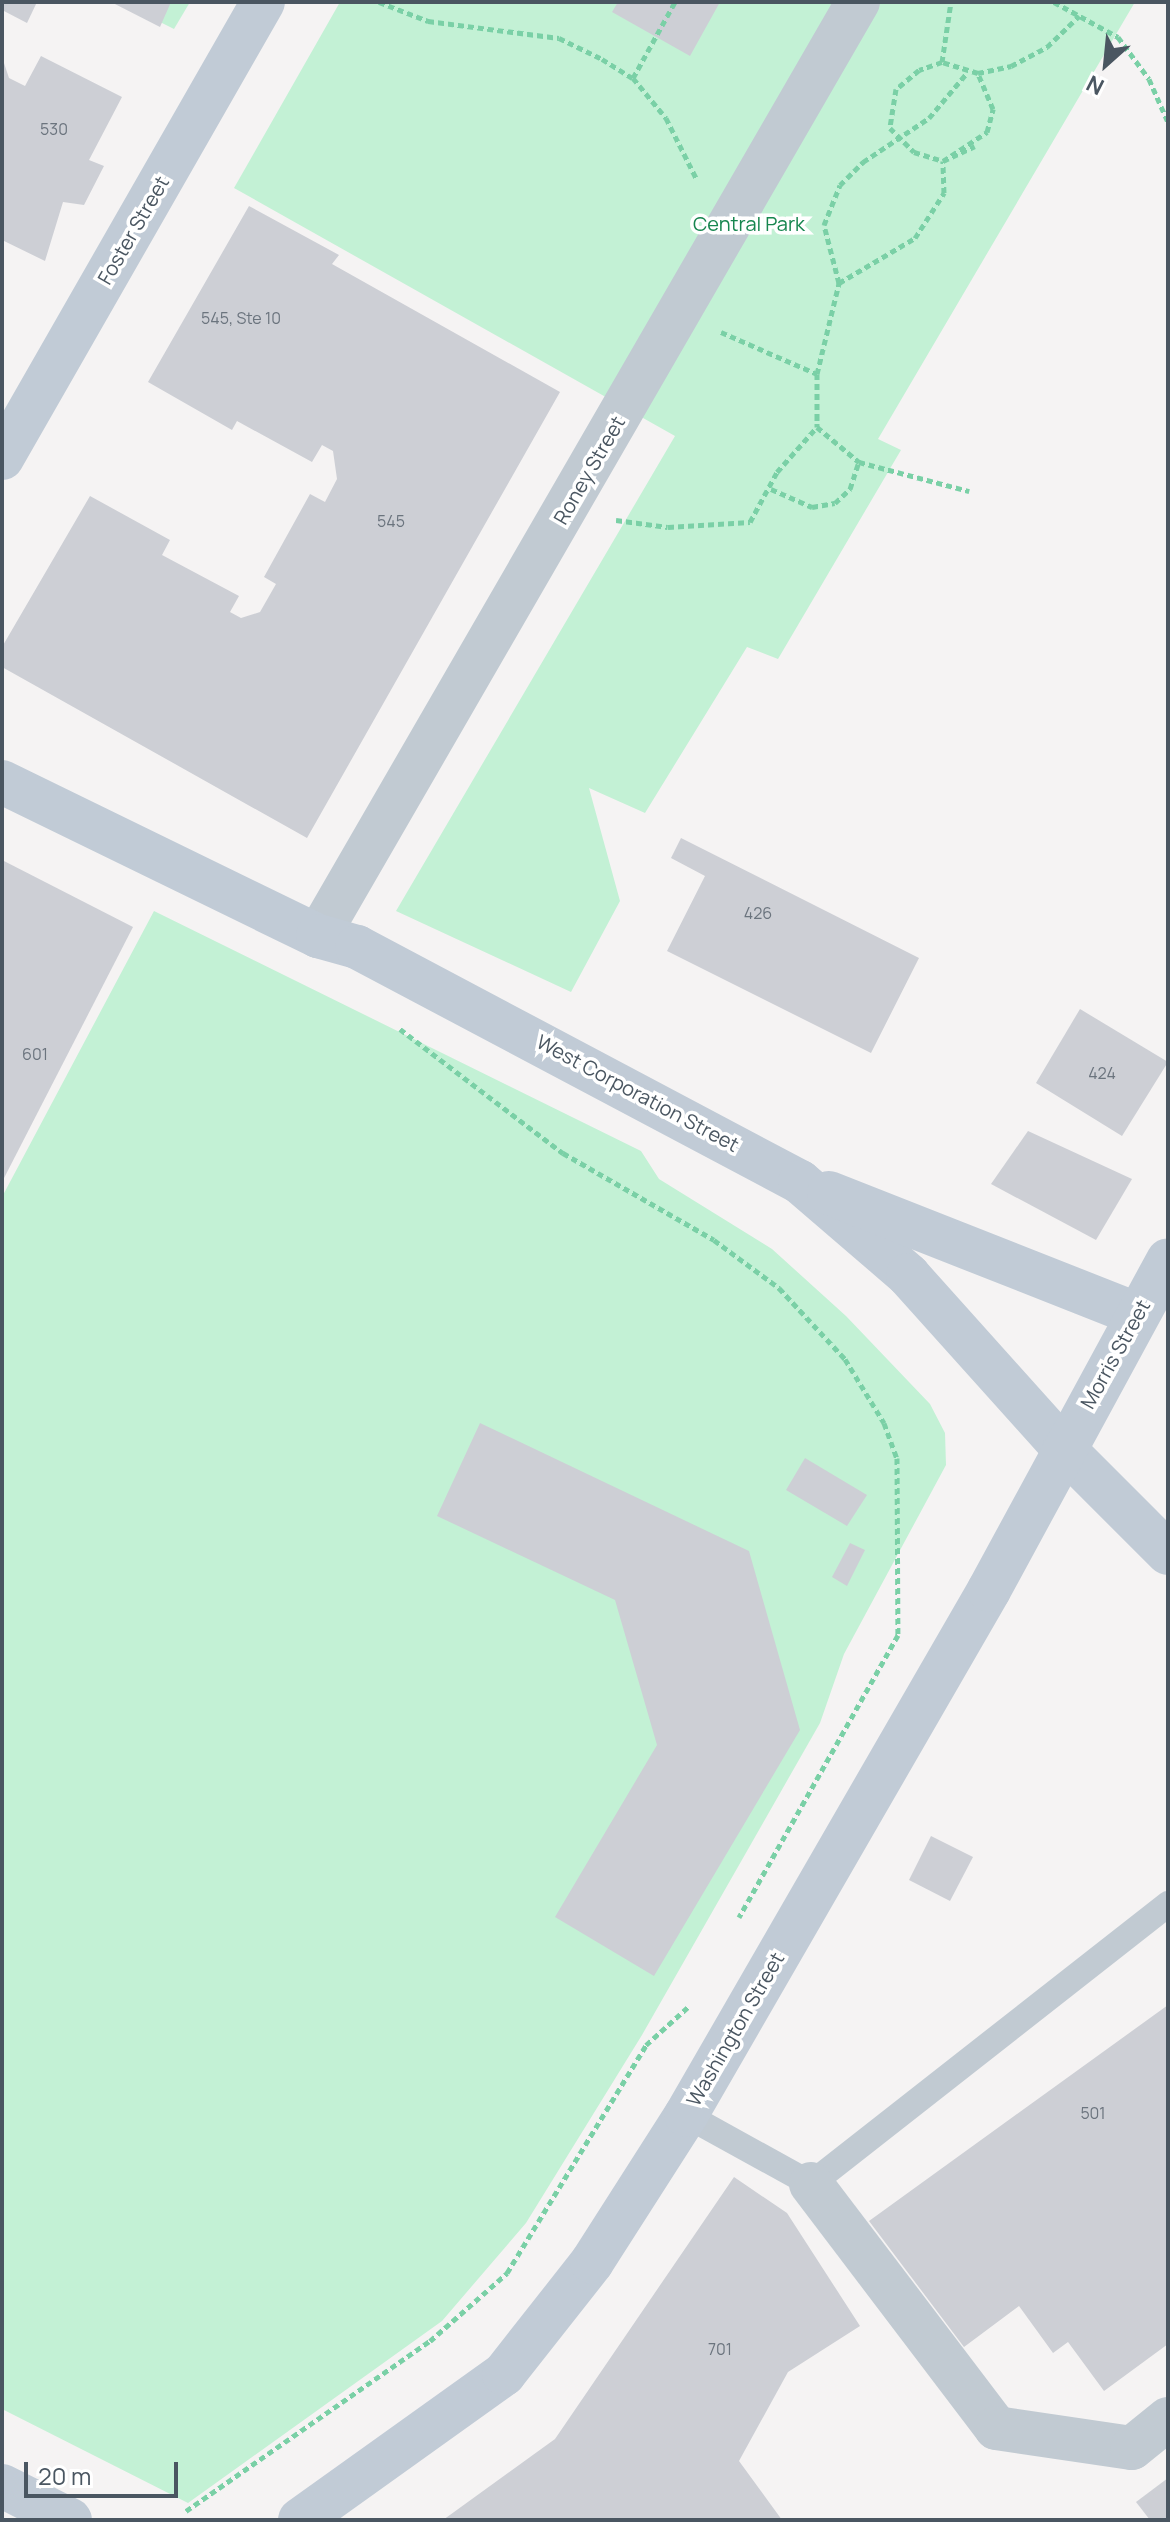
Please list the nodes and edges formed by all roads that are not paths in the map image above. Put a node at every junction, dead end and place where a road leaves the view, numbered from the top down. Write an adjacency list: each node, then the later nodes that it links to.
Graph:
1 (263, 2): 3 (street, Foster Street)
2 (858, 2): 5 (street, Roney Street)
3 (2, 458)
4 (2, 782): 5 (street, West Corporation Street)
5 (318, 936): 6 (street, West Corporation Street)
6 (800, 1182): 8 (street); 9 (street, West Corporation Street)
7 (1168, 1260): 8 (street, Morris Street)
8 (1136, 1314): 9 (street, Morris Street)
9 (1064, 1449): 10 (street, West Corporation Street); 12 (street, Washington Street)
10 (1168, 1553)
11 (1168, 1904): 13 (lane)
12 (686, 2115): 13 (lane); 17 (street, Washington Street)
13 (811, 2184): 14 (street)
14 (1168, 2419)
15 (2, 2486): 16 (street)
16 (70, 2520)
17 (300, 2520)

